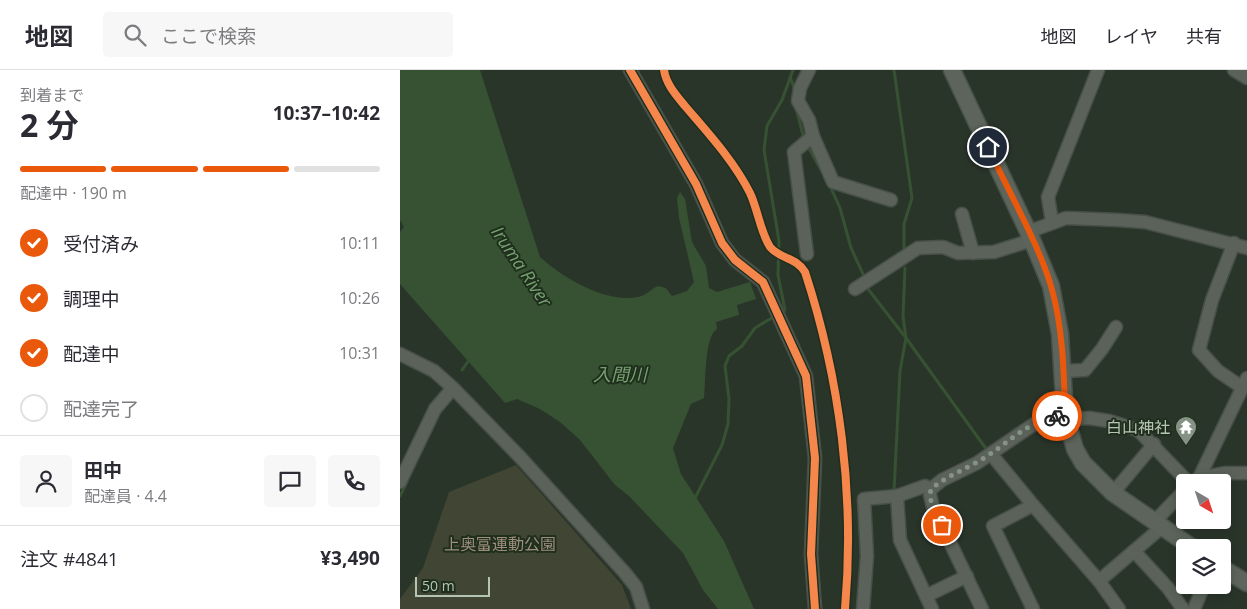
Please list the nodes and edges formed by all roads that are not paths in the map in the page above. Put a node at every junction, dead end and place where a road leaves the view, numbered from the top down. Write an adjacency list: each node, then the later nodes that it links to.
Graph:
1 (630, 70): 45 (street)
2 (809, 70): 7 (street)
3 (952, 70): 11 (main road)
4 (1098, 70): 10 (street)
5 (1234, 70): 6 (street)
6 (1247, 78)
7 (813, 136): 8 (street); 15 (street)
8 (891, 200)
9 (962, 214): 14 (street)
10 (1052, 222): 11 (street); 12 (street)
11 (1030, 236): 14 (street); 19 (main road)
12 (1234, 243): 13 (street); 20 (street)
13 (1247, 248)
14 (973, 252): 16 (street)
15 (807, 254)
16 (856, 288)
17 (1116, 327): 19 (street)
18 (400, 354): 21 (street)
19 (1063, 371): 22 (main road)
20 (1245, 383): 27 (street)
21 (453, 388): 29 (street); 44 (street)
22 (1065, 414): 23 (street); 24 (street); 31 (main road)
23 (1154, 444): 26 (street); 31 (street)
24 (991, 454): 30 (street); 34 (street)
25 (1247, 473): 28 (street)
26 (1186, 474)
27 (1197, 474)
28 (1221, 474)
29 (400, 482)
30 (931, 489): 32 (street); 39 (street)
31 (1113, 493): 35 (main road)
32 (897, 496): 43 (street); 46 (street)
33 (1176, 502): 35 (street)
34 (1033, 505): 40 (street); 49 (street)
35 (1159, 524): 36 (main road); 37 (street)
36 (1180, 539)
37 (1134, 551): 40 (street); 51 (street)
38 (1231, 574): 41 (main road)
39 (967, 576): 43 (street); 48 (street)
40 (1100, 581): 50 (street)
41 (1247, 584)
42 (1200, 594): 52 (street)
43 (926, 596): 47 (street)
44 (644, 609)
45 (815, 609)
46 (863, 609)
47 (932, 609)
48 (982, 609)
49 (1033, 609)
50 (1120, 609)
51 (1183, 609)
52 (1194, 609)

